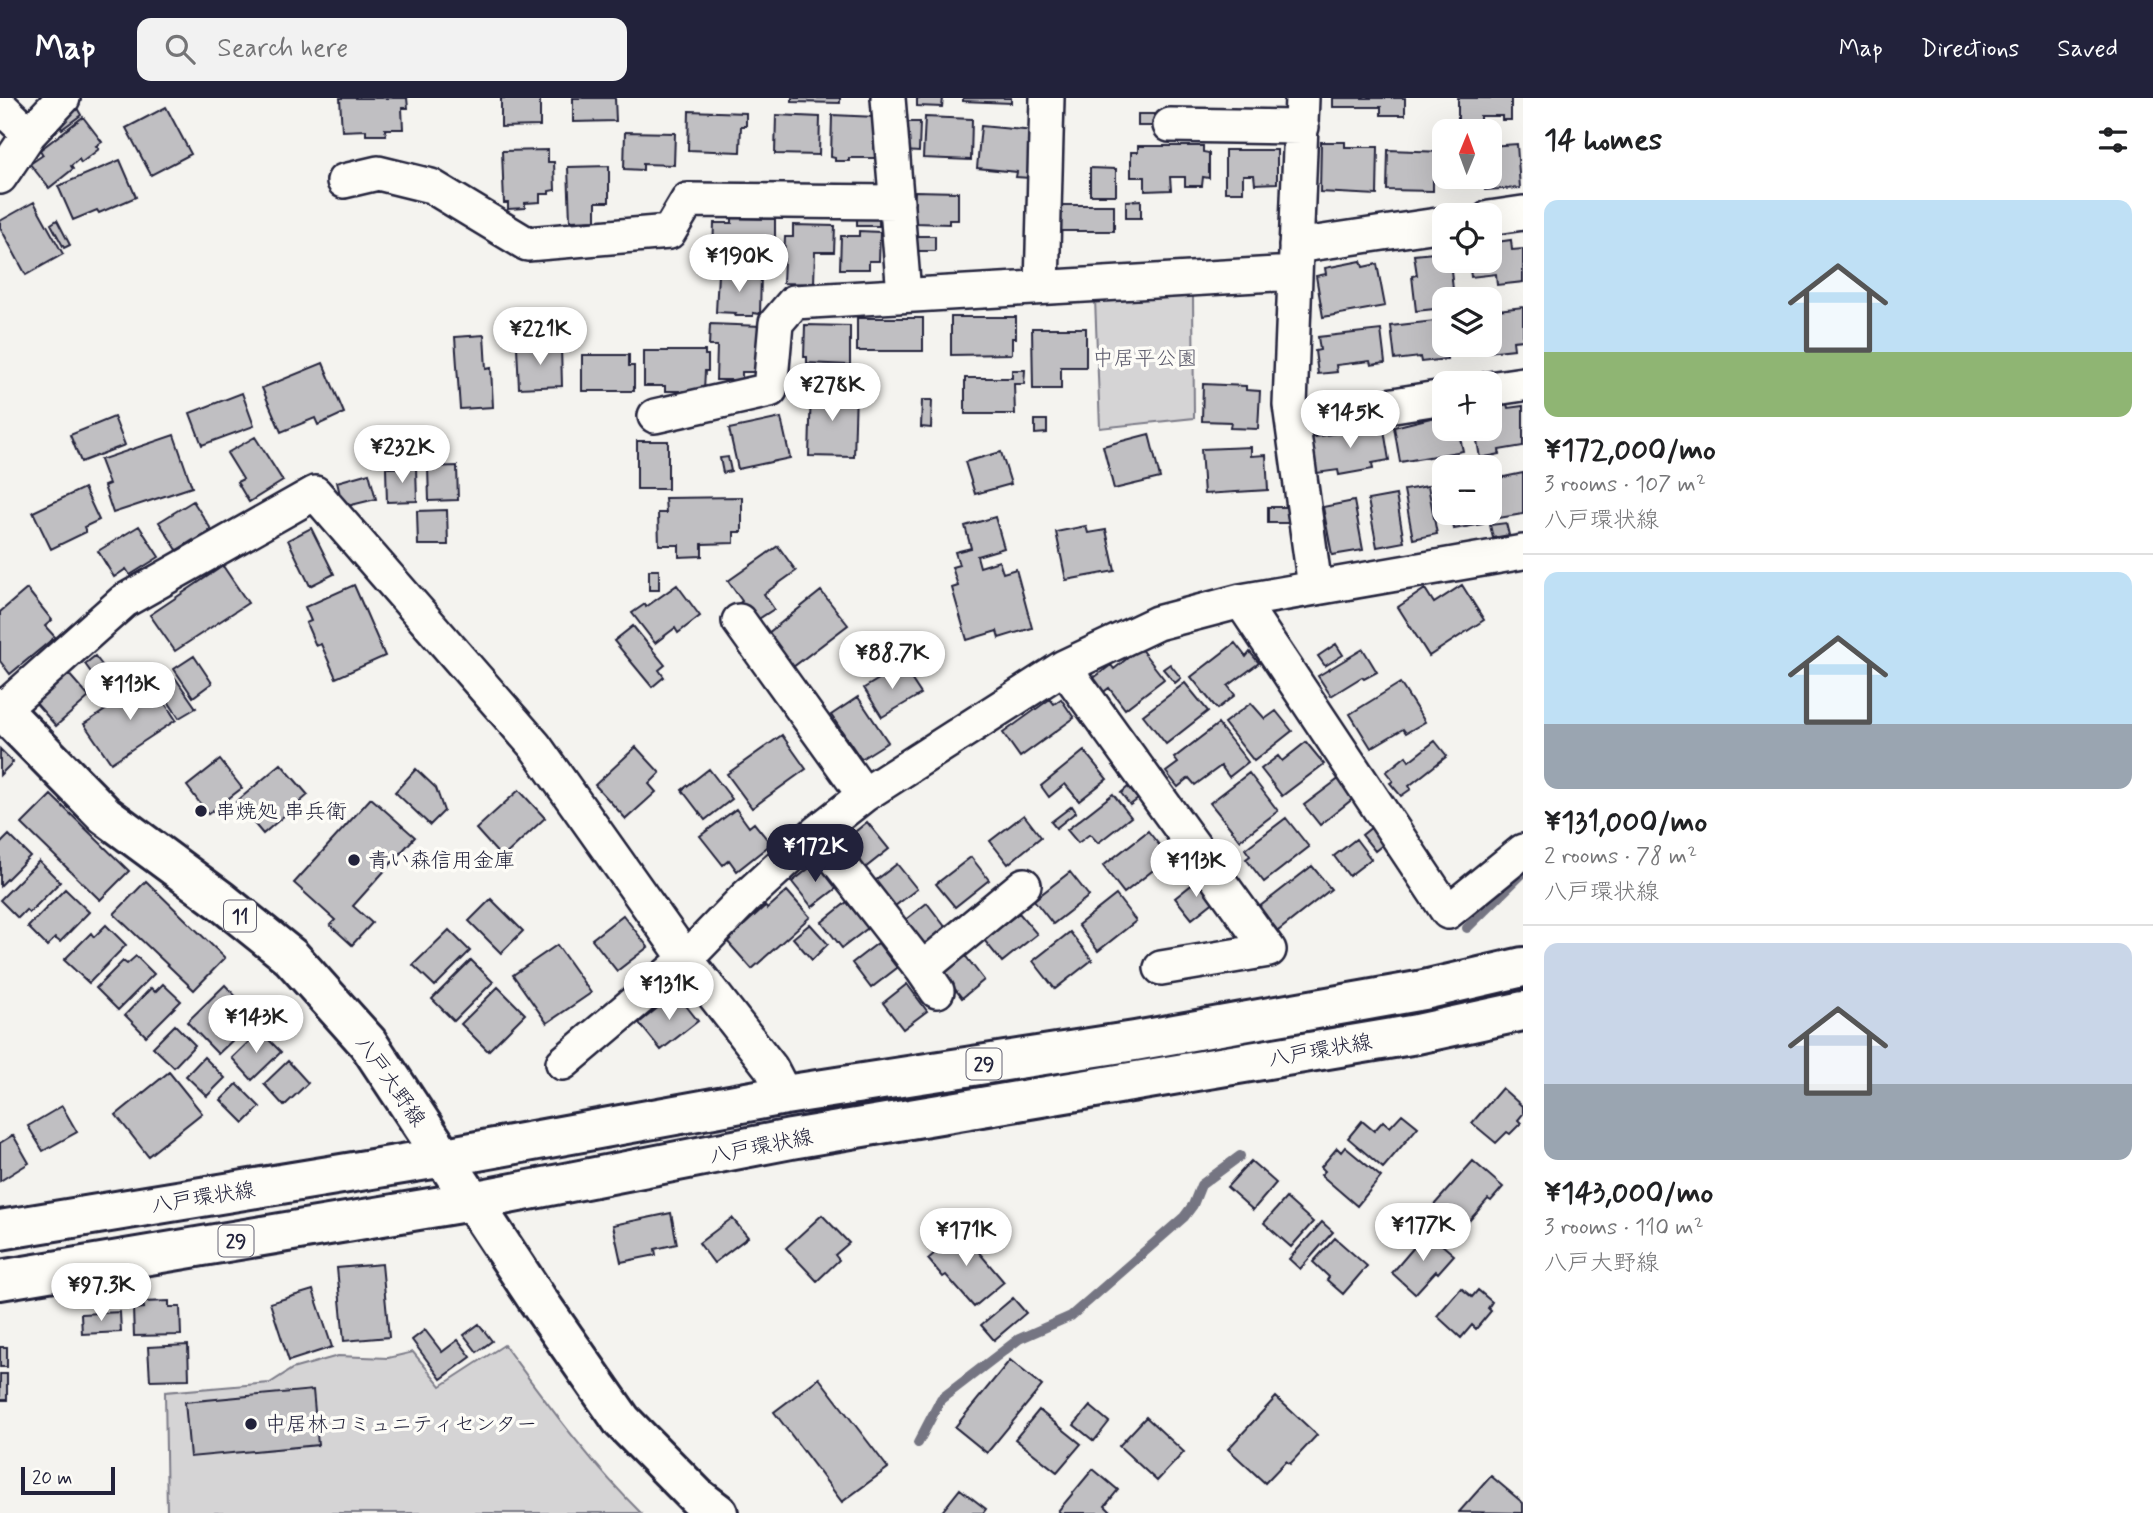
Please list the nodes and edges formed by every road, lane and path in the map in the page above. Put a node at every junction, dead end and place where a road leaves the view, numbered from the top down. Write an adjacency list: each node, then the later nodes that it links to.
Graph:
1 (63, 98): 7 (street)
2 (888, 98): 10 (street)
3 (1047, 98): 15 (street)
4 (0, 106): 7 (street)
5 (1302, 113): 6 (street); 14 (street)
6 (1170, 125)
7 (29, 134): 8 (street)
8 (0, 177)
9 (344, 181): 10 (street)
10 (897, 202): 16 (street)
11 (1523, 213): 12 (street)
12 (1502, 216)
13 (1432, 227): 14 (street)
14 (1295, 260): 15 (street); 21 (street)
15 (1042, 287): 16 (street)
16 (904, 294): 20 (street)
17 (1523, 384): 18 (street)
18 (1502, 388)
19 (1432, 399): 21 (street)
20 (654, 416)
21 (1293, 421): 23 (street)
22 (1523, 552): 23 (street)
23 (1315, 587): 24 (street)
24 (1241, 601): 26 (street); 30 (street)
25 (739, 621): 28 (street)
26 (1064, 667): 28 (street); 34 (street)
27 (1, 709): 32 (street); 38 (main road, 八戸大野線 / 11)
28 (864, 795): 29 (street)
29 (816, 833): 31 (street); 32 (street)
30 (1523, 851)
31 (1024, 885)
32 (687, 959): 36 (street); 37 (street)
33 (1523, 967): 37 (main road, 八戸環状線 / 29)
34 (1161, 968)
35 (1523, 1011): 39 (main road, 八戸環状線 / 29)
36 (563, 1063)
37 (785, 1095): 38 (main road, 八戸環状線 / 29)
38 (445, 1157): 39 (main road, 八戸大野線 / 11); 40 (main road, 八戸環状線 / 29)
39 (472, 1201): 41 (main road, 八戸環状線 / 29); 42 (main road, 八戸大野線 / 11)
40 (0, 1230)
41 (0, 1280)
42 (718, 1513)

